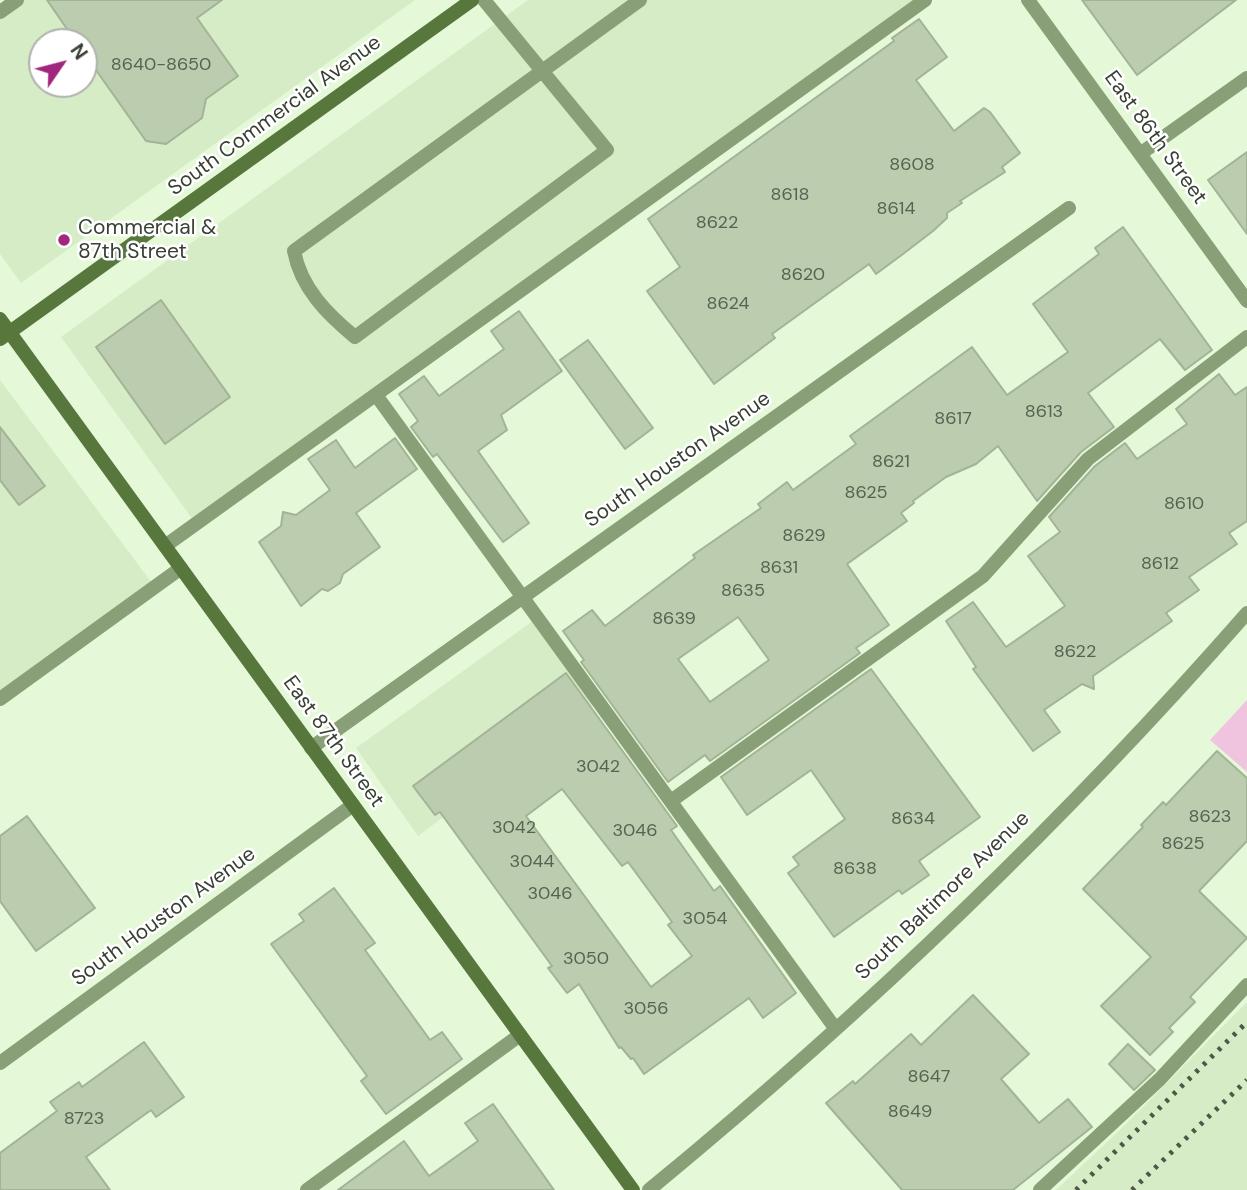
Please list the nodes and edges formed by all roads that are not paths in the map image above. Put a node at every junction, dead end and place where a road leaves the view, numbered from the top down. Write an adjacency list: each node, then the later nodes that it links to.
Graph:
1 (17, 0): 7 (street)
2 (472, 0): 14 (main road, South Commercial Avenue)
3 (484, 0): 8 (street)
4 (640, 0): 8 (street)
5 (925, 0): 16 (street)
6 (1028, 0): 10 (street, East 86th Street)
7 (0, 12)
8 (543, 69): 8 (street)
9 (1247, 78): 10 (street)
10 (1140, 155): 12 (street, East 86th Street)
11 (1069, 208): 19 (street, South Houston Avenue)
12 (1247, 301)
13 (0, 319): 14 (main road, East 87th Street)
14 (5, 336): 17 (main road, East 87th Street)
15 (1247, 337): 23 (street)
16 (376, 395): 17 (street); 19 (street)
17 (165, 546): 18 (main road, East 87th Street)
18 (181, 568): 21 (street); 22 (main road, East 87th Street)
19 (522, 597): 22 (street, South Houston Avenue); 23 (street)
20 (1247, 613): 26 (street, South Baltimore Avenue)
21 (0, 699)
22 (311, 748): 24 (main road, East 87th Street)
23 (671, 801): 26 (street)
24 (353, 805): 27 (main road, East 87th Street); 28 (street, South Houston Avenue)
25 (1247, 985): 32 (street)
26 (835, 1028): 31 (street, South Baltimore Avenue)
27 (520, 1035): 29 (street); 30 (main road, East 87th Street)
28 (0, 1063)
29 (307, 1190)
30 (633, 1190)
31 (649, 1190)
32 (1040, 1190)

